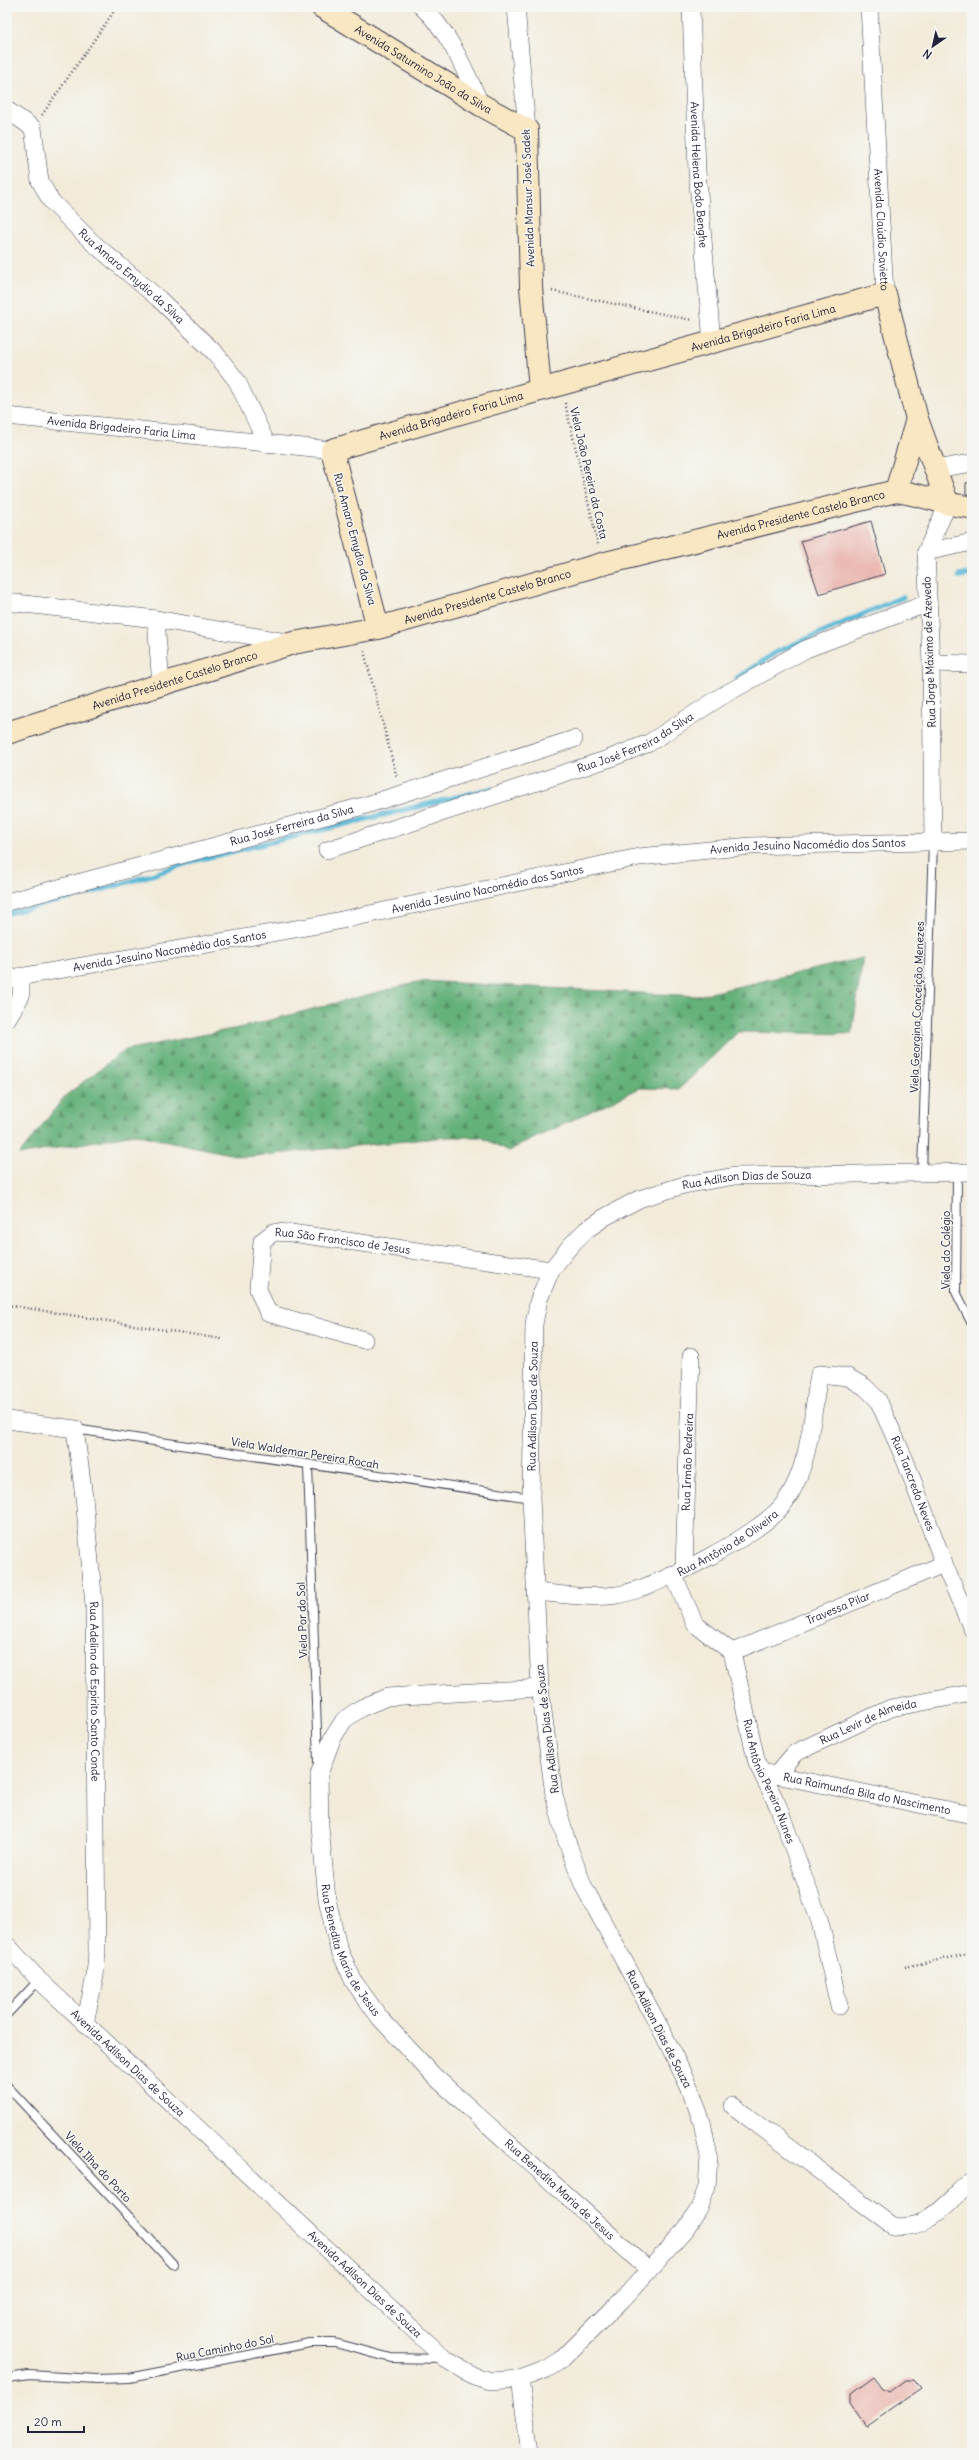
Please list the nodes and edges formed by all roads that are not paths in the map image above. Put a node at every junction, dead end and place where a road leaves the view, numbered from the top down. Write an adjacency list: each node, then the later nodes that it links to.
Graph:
1 (322, 7): 6 (street, Avenida Saturnino João da Silva)
2 (422, 7): 6 (street)
3 (516, 7): 8 (street, Avenida Mansur José Sadek)
4 (691, 7): 10 (street, Avenida Helena Bodo Benghe)
5 (869, 7): 9 (street, Avenida Claúdio Savietto)
6 (481, 105): 8 (street, Avenida Saturnino João da Silva)
7 (7, 110): 14 (street, Rua Amaro Emydio da Silva)
8 (527, 130): 11 (street, Avenida Mansur José Sadek)
9 (885, 294): 10 (street, Avenida Brigadeiro Faria Lima); 13 (street, Avenida Claúdio Savietto)
10 (711, 333): 11 (street, Avenida Brigadeiro Faria Lima)
11 (540, 390): 15 (street, Avenida Brigadeiro Faria Lima)
12 (7, 416): 14 (street, Avenida Brigadeiro Faria Lima)
13 (917, 419): 17 (street, Avenida Claúdio Savietto); 18 (street)
14 (267, 444): 15 (street, Avenida Brigadeiro Faria Lima)
15 (332, 450): 26 (street, Rua Amaro Emydio da Silva)
16 (972, 463): 17 (street)
17 (935, 470): 19 (street)
18 (896, 491): 19 (street, Avenida Presidente Castelo Branco); 26 (street, Avenida Presidente Castelo Branco)
19 (948, 504): 20 (street, Avenida Presidente Castelo Branco); 22 (street, Rua Jorge Máximo de Azevedo)
20 (972, 507)
21 (972, 542): 22 (street)
22 (926, 552): 24 (street, Rua Jorge Máximo de Azevedo)
23 (7, 602): 25 (street)
24 (928, 603): 28 (street, Rua Jorge Máximo de Azevedo); 35 (street, Rua José Ferreira da Silva)
25 (156, 619): 27 (street); 30 (street)
26 (368, 630): 27 (street, Avenida Presidente Castelo Branco)
27 (293, 643): 30 (street, Avenida Presidente Castelo Branco)
28 (931, 664): 29 (street); 34 (street, Rua Jorge Máximo de Azevedo)
29 (972, 664)
30 (160, 686): 31 (street, Avenida Presidente Castelo Branco)
31 (7, 733)
32 (574, 739): 36 (street, Rua José Ferreira da Silva)
33 (972, 841): 34 (street, Avenida Jesuíno Nacomédio dos Santos)
34 (933, 842): 37 (street, Avenida Jesuíno Nacomédio dos Santos); 39 (lane, Viela Georgina Conceição Menezes)
35 (327, 850)
36 (7, 902)
37 (14, 977): 38 (street)
38 (7, 1019)
39 (922, 1172): 40 (street, Rua Adílson Dias de Souza); 41 (street, Rua Adílson Dias de Souza)
40 (965, 1172): 42 (lane, Viela do Colégio)
41 (550, 1270): 43 (street, Rua São Francisco de Jesus); 49 (street, Rua Adilson Dias de Souza)
42 (972, 1324)
43 (364, 1340)
44 (691, 1356): 51 (street, Rua Irmão Pedreira)
45 (819, 1374): 50 (street, Rua Tancredo Neves); 51 (street, Rua Antônio de Oliveira)
46 (7, 1420): 47 (street)
47 (75, 1429): 48 (lane, Viela Waldemar Pereira Rocah); 64 (street, Rua Adelino do Espírito Santo Conde)
48 (308, 1465): 49 (lane, Viela Waldemar Pereira Rocah); 58 (lane, Viela Por do Sol)
49 (531, 1498): 52 (street, Rua Adilson Dias de Souza)
50 (944, 1564): 53 (street, Rua Tancredo Neves); 54 (street, Travessa Pilar)
51 (679, 1571): 52 (street, Rua Antônio de Oliveira); 54 (street)
52 (535, 1592): 55 (street, Rua Adilson Dias de Souza)
53 (972, 1629)
54 (732, 1652): 57 (street, Rua Antônio Pereira Nunes)
55 (540, 1688): 58 (street, Rua Benedita Maria de Jesus); 67 (street, Rua Adilson Dias de Souza)
56 (972, 1693): 57 (street, Rua Levir de Almeida)
57 (769, 1773): 59 (street, Rua Raimunda Bila do Nascimento); 62 (street, Rua Antônio Pereira Nunes)
58 (319, 1774): 70 (street, Rua Benedita Maria de Jesus)
59 (972, 1815)
60 (7, 1945): 61 (street, Avenida Adilson Dias de Souza)
61 (39, 1980): 63 (lane); 64 (street, Avenida Adilson Dias de Souza)
62 (839, 2006)
63 (7, 2014)
64 (85, 2022): 71 (street, Avenida Adilson Dias de Souza)
65 (7, 2086): 69 (lane, Viela Ilha do Porto)
66 (733, 2106): 68 (street)
67 (709, 2158): 70 (street, Avenida Adilson Dias de Souza)
68 (972, 2181)
69 (173, 2264)
70 (649, 2270): 73 (street, Avenida Adilson Dias de Souza)
71 (445, 2359): 72 (lane, Rua Caminho do Sol); 73 (street, Avenida Adilson Dias de Souza)
72 (7, 2378)
73 (520, 2379): 74 (street)
74 (530, 2453)

